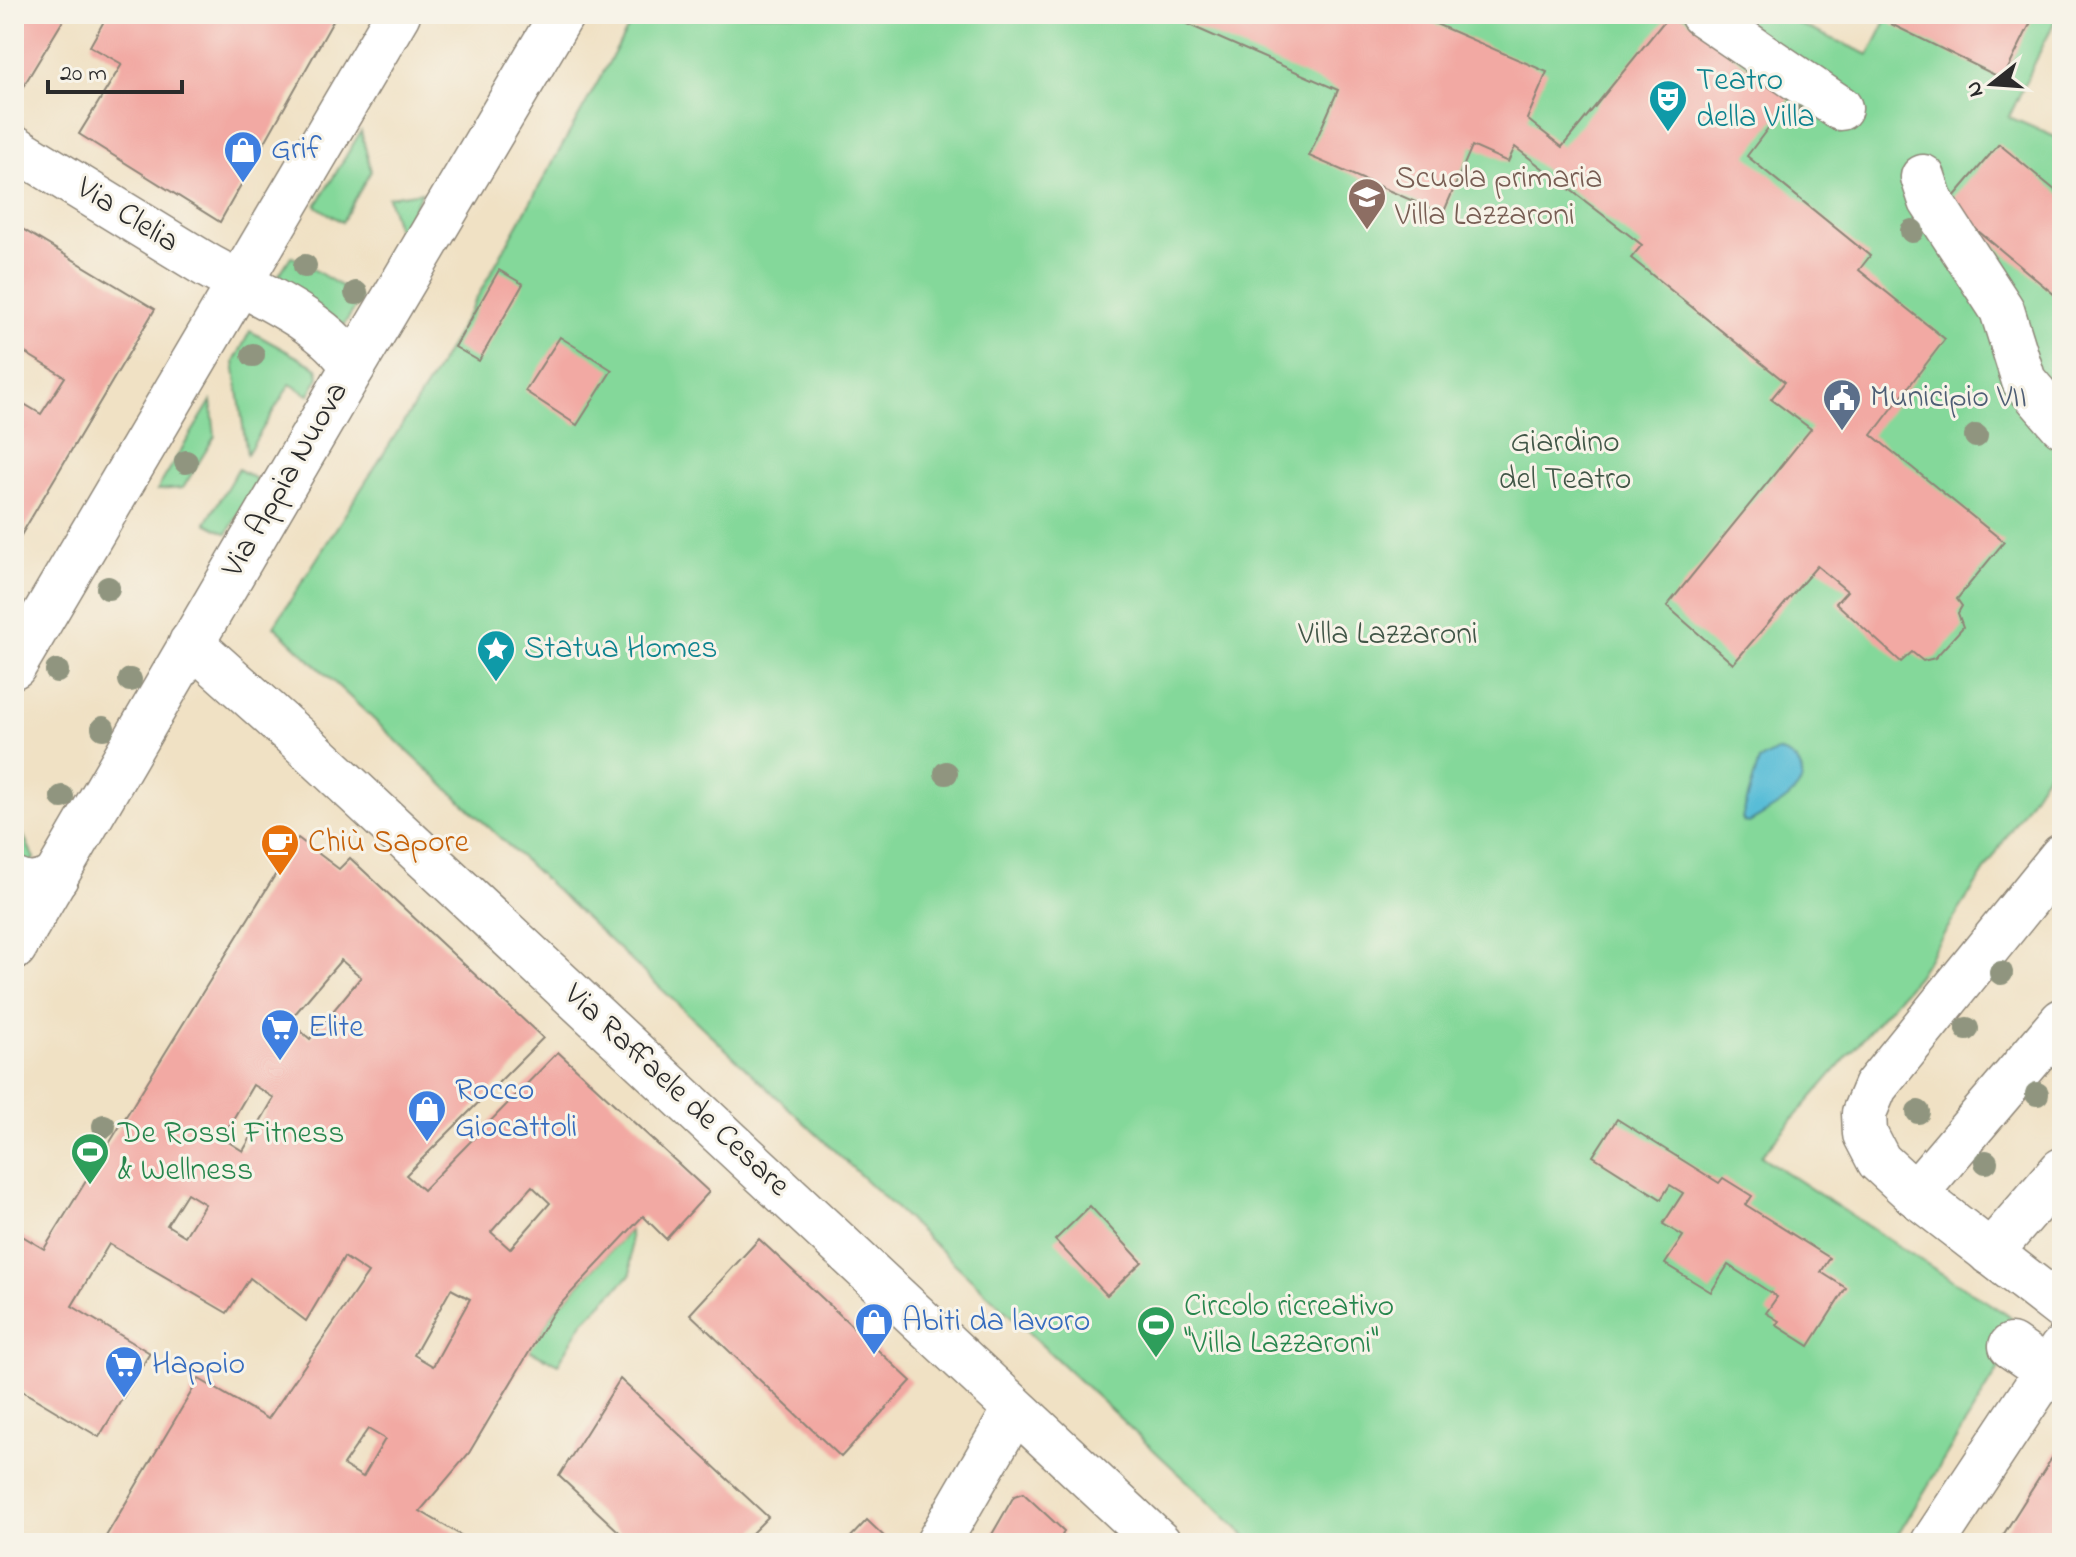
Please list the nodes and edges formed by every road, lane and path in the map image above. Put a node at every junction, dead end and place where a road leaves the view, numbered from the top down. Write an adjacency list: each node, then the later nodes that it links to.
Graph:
1 (398, 14): 7 (street)
2 (562, 14): 8 (street, Via Appia Nuova)
3 (1702, 14): 4 (street)
4 (1840, 108)
5 (14, 147): 7 (street, Via Clelia)
6 (1923, 177): 9 (street)
7 (240, 284): 8 (street, Via Clelia); 11 (street)
8 (353, 367): 10 (street, Via Appia Nuova)
9 (2062, 425)
10 (191, 643): 13 (street, Via Appia Nuova); 21 (street, Via Raffaele de Cesare)
11 (14, 666)
12 (2062, 856): 17 (street)
13 (35, 878): 14 (street, Via Appia Nuova)
14 (14, 948)
15 (2062, 1021): 17 (street)
16 (2062, 1170): 18 (street)
17 (1915, 1194): 18 (street)
18 (1990, 1253): 19 (street)
19 (2062, 1308)
20 (2040, 1355): 24 (street)
21 (1015, 1410): 22 (street); 23 (street, Via Raffaele de Cesare)
22 (938, 1543)
23 (1159, 1543)
24 (1933, 1543)

